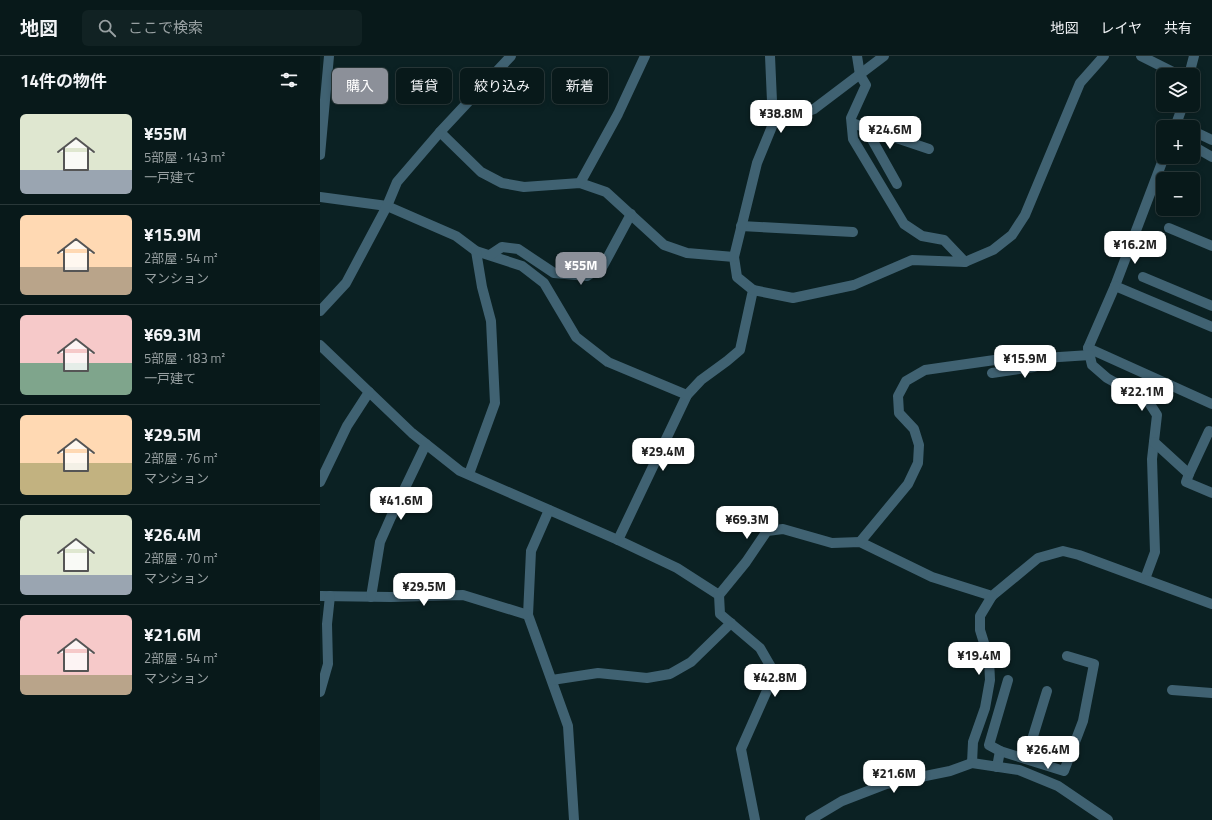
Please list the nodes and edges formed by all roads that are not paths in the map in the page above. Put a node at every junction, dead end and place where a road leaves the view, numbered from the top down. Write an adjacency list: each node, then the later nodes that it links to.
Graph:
1 (329, 56): 21 (street)
2 (511, 56): 16 (street)
3 (645, 56): 24 (street)
4 (770, 56): 14 (street)
5 (857, 56): 12 (street)
6 (884, 56): 12 (street)
7 (1104, 56): 36 (street)
8 (1141, 56): 10 (street)
9 (1194, 56): 11 (street)
10 (1165, 68)
11 (1191, 68)
12 (860, 75): 13 (street); 14 (street)
13 (852, 123): 15 (street); 36 (street)
14 (773, 124): 29 (street)
15 (865, 127): 19 (street); 25 (street)
16 (440, 132): 24 (street); 27 (street)
17 (1200, 134): 18 (street)
18 (1212, 140)
19 (929, 149)
20 (1200, 150): 22 (street)
21 (320, 155)
22 (1212, 157)
23 (1161, 164): 38 (street)
24 (580, 183): 28 (street)
25 (897, 184)
26 (320, 197): 27 (street)
27 (387, 206): 33 (street); 41 (street)
28 (631, 214): 34 (street); 35 (street)
29 (742, 226): 31 (street); 35 (street)
30 (1168, 228): 32 (street)
31 (853, 232)
32 (1212, 246)
33 (476, 251): 34 (street); 53 (street)
34 (490, 255): 48 (street)
35 (734, 257): 39 (street)
36 (966, 262): 39 (street)
37 (1144, 277): 40 (street)
38 (1115, 286): 42 (street); 44 (street)
39 (753, 290): 48 (street)
40 (1212, 306)
41 (320, 311)
42 (1212, 327)
43 (320, 345): 47 (street)
44 (1089, 352): 45 (street); 49 (street); 51 (street)
45 (1040, 358): 46 (street); 59 (street)
46 (992, 373)
47 (370, 392): 52 (street); 55 (street)
48 (687, 395): 58 (street)
49 (1212, 404)
50 (1212, 432): 54 (street)
51 (1154, 442): 54 (street); 60 (street)
52 (426, 444): 53 (street); 64 (street)
53 (469, 474): 57 (street)
54 (1189, 474): 56 (street)
55 (320, 482)
56 (1212, 493)
57 (549, 510): 58 (street); 66 (street)
58 (618, 540): 61 (street)
59 (860, 542): 61 (street); 63 (street)
60 (1145, 579): 63 (street); 65 (street)
61 (719, 595): 67 (street)
62 (325, 596): 64 (street); 73 (street)
63 (992, 596): 77 (street)
64 (371, 597): 66 (street)
65 (1212, 604)
66 (528, 616): 69 (street)
67 (731, 623): 69 (street); 80 (street)
68 (1067, 656): 76 (street)
69 (552, 680): 79 (street)
70 (1008, 680): 75 (street)
71 (1172, 690): 74 (street)
72 (1047, 691): 76 (street)
73 (320, 692)
74 (1212, 693)
75 (1000, 751): 76 (street); 78 (street)
76 (1026, 759)
77 (972, 763): 78 (street); 81 (street)
78 (997, 767): 82 (street)
79 (574, 820)
80 (755, 820)
81 (810, 820)
82 (1108, 820)

